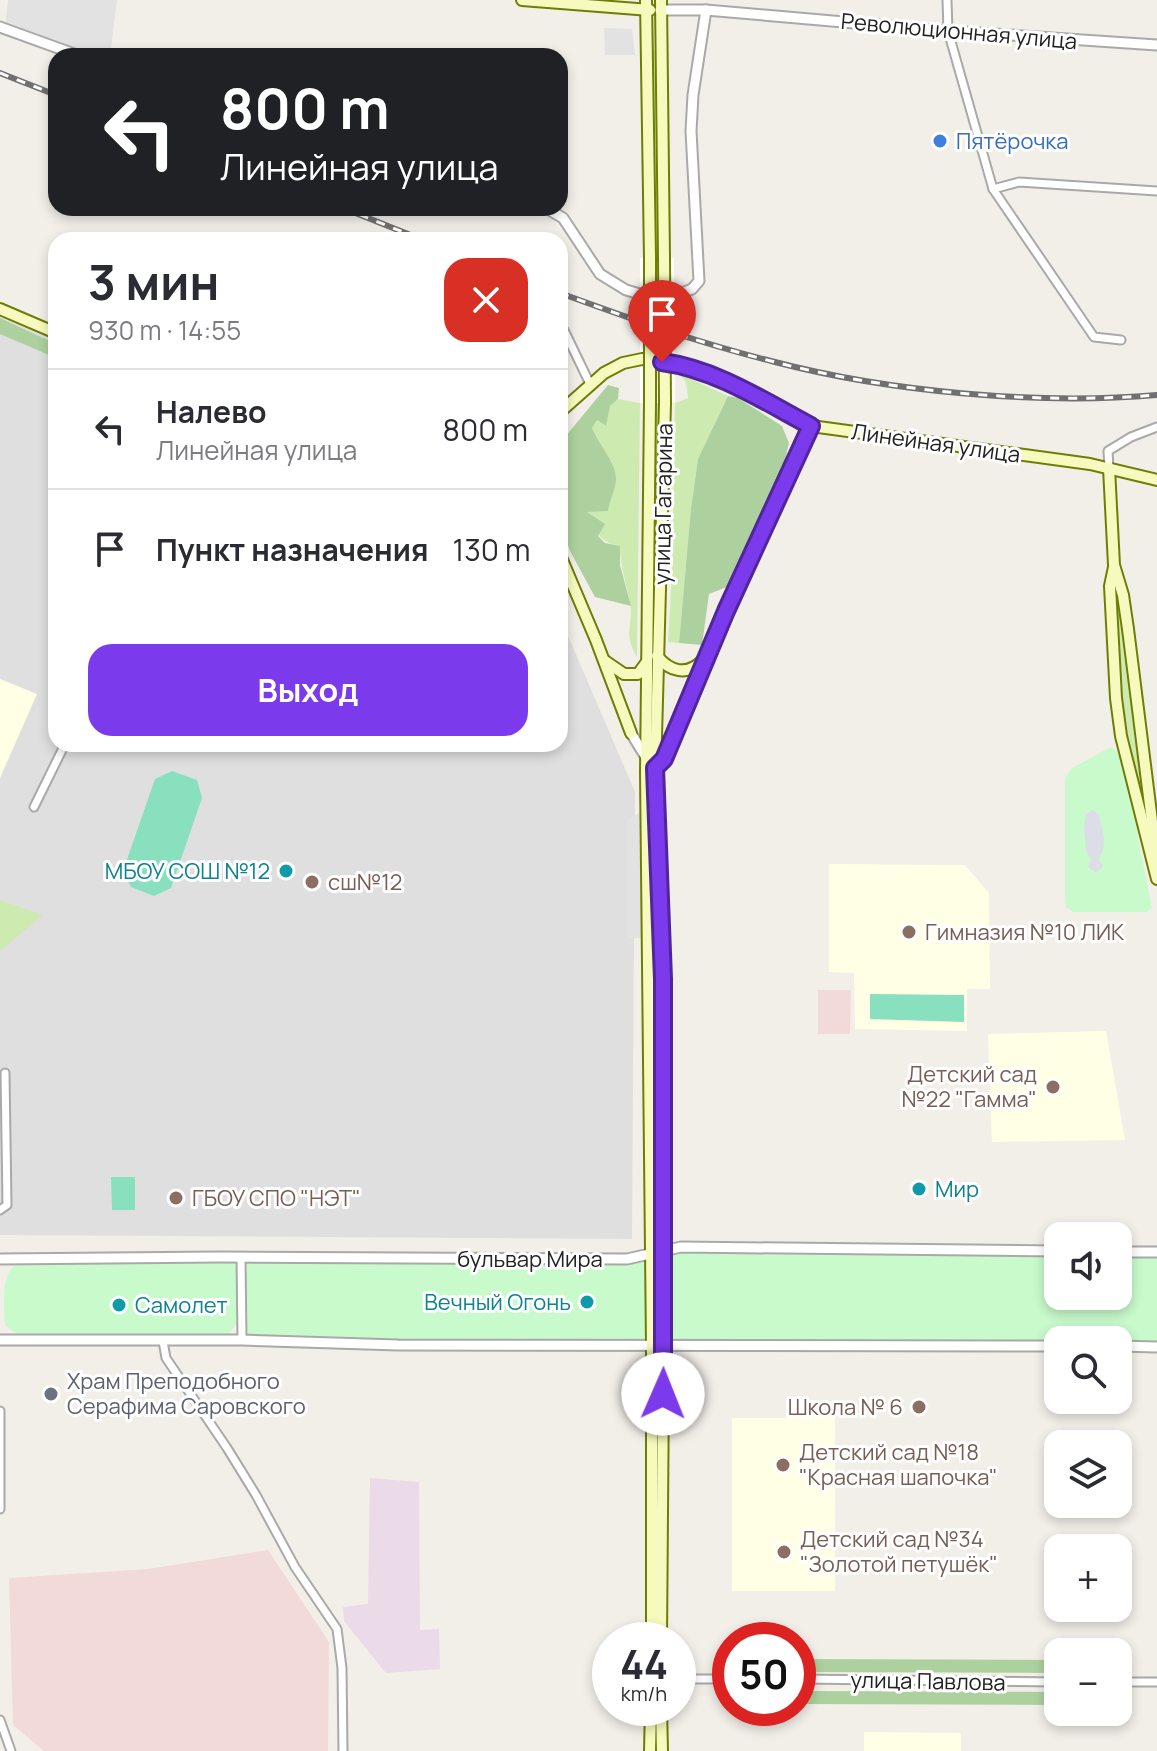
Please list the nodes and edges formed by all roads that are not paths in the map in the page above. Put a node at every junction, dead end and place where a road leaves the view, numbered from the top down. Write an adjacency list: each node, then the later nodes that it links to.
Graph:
1 (522, 0): 3 (main road, Революционная улица)
2 (947, 0): 7 (street)
3 (646, 5): 4 (main road, Революционная улица); 25 (main road, улица Гагарина, bridge)
4 (661, 5): 5 (street, Революционная улица); 25 (main road, улица Гагарина, bridge)
5 (706, 10): 7 (street, Революционная улица); 12 (street)
6 (0, 27): 9 (street)
7 (948, 31): 8 (street, Революционная улица); 10 (street)
8 (1157, 45)
9 (58, 48)
10 (993, 189): 11 (street); 16 (street)
11 (1157, 191)
12 (560, 216)
13 (0, 309): 14 (main road)
14 (48, 330)
15 (568, 338): 17 (street)
16 (1121, 340)
17 (590, 384): 18 (main road, Линейная улица); 19 (main road, Линейная улица)
18 (568, 406)
19 (811, 426): 21 (main road, Линейная улица); 26 (main road)
20 (1157, 427): 21 (street)
21 (1109, 468): 22 (main road, Линейная улица); 23 (main road)
22 (1157, 480)
23 (1114, 565): 33 (main road); 34 (main road)
24 (568, 574): 27 (main road)
25 (652, 657): 26 (main road); 27 (main road); 30 (main road, улица Гагарина); 31 (main road, улица Гагарина)
26 (706, 657): 31 (main road)
27 (605, 661): 28 (main road)
28 (631, 733): 30 (street)
29 (61, 752): 32 (street)
30 (647, 759): 39 (main road, улица Гагарина)
31 (655, 768): 37 (main road, улица Гагарина)
32 (34, 807)
33 (1157, 861)
34 (1157, 879)
35 (5, 1073): 36 (street)
36 (0, 1210)
37 (664, 1249): 38 (street, бульвар Мира); 39 (street, бульвар Мира); 47 (main road, улица Гагарина)
38 (1044, 1251)
39 (652, 1252): 42 (street, бульвар Мира); 47 (main road, улица Гагарина)
40 (1132, 1252): 41 (street)
41 (1157, 1252)
42 (241, 1257): 43 (street, бульвар Мира); 45 (street)
43 (0, 1259)
44 (0, 1340): 46 (street)
45 (242, 1340): 46 (street); 47 (street)
46 (163, 1341): 63 (street)
47 (658, 1346): 48 (street); 53 (main road, улица Гагарина); 54 (main road, улица Гагарина)
48 (1044, 1346)
49 (1132, 1346): 50 (street)
50 (1157, 1347)
51 (0, 1411): 52 (street)
52 (0, 1509)
53 (652, 1622)
54 (661, 1622)
55 (816, 1679): 56 (street, улица Павлова)
56 (1044, 1682)
57 (1132, 1682): 58 (street)
58 (1157, 1682)
59 (0, 1720): 62 (street)
60 (651, 1726): 64 (main road)
61 (661, 1726): 65 (main road)
62 (11, 1751)
63 (343, 1751)
64 (650, 1751)
65 (662, 1751)

